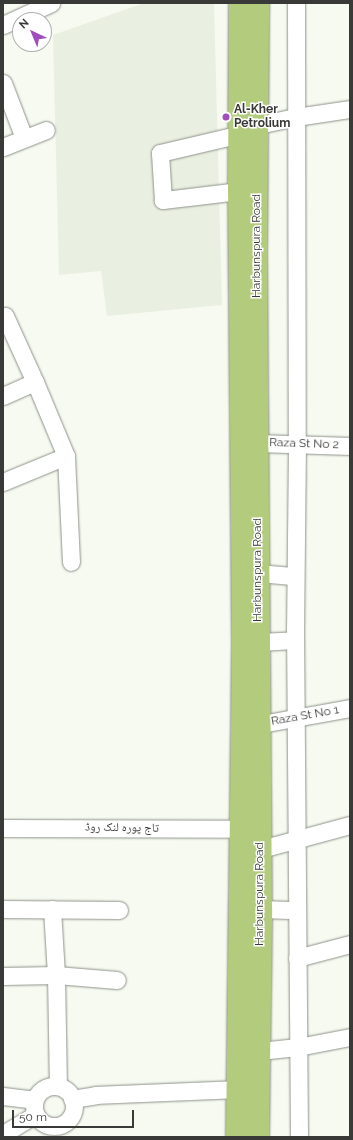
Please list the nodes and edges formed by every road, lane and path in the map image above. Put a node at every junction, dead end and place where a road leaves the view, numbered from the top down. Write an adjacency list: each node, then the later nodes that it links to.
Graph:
1 (51, 3): 5 (street)
2 (240, 3): 11 (main road, Harbunspura Road)
3 (258, 3): 11 (main road, Harbunspura Road)
4 (296, 3): 9 (street)
5 (32, 7): 6 (street)
6 (3, 25)
7 (3, 84): 12 (street)
8 (350, 109): 9 (street)
9 (296, 117): 11 (street); 20 (street)
10 (46, 130): 12 (street)
11 (249, 130): 14 (main road, Harbunspura Road); 14 (street); 15 (main road, Harbunspura Road)
12 (24, 138): 13 (street)
13 (3, 147)
14 (239, 191): 15 (main road, Harbunspura Road)
15 (248, 252): 19 (main road, Harbunspura Road); 31 (main road, Harbunspura Road)
16 (3, 317): 17 (street)
17 (35, 382): 18 (street); 22 (street)
18 (3, 396)
19 (257, 443): 20 (street, Raza St No 2); 25 (main road, Harbunspura Road)
20 (297, 444): 21 (street, Raza St No 2); 26 (street)
21 (350, 446)
22 (66, 456): 23 (street); 24 (street)
23 (3, 482)
24 (71, 562)
25 (258, 573): 26 (street); 28 (main road, Harbunspura Road)
26 (295, 576): 27 (street)
27 (295, 640): 28 (street); 30 (street)
28 (258, 642): 31 (main road, Harbunspura Road)
29 (350, 708): 30 (street, Raza St No 1)
30 (295, 717): 31 (street, Raza St No 1); 35 (street)
31 (252, 724): 34 (main road, Harbunspura Road); 36 (main road, Harbunspura Road)
32 (350, 826): 35 (street)
33 (3, 828): 34 (street, تاج پورہ لنک روڈ)
34 (240, 829): 51 (main road, Harbunspura Road)
35 (296, 840): 36 (street); 41 (street)
36 (261, 849): 39 (main road, Harbunspura Road)
37 (3, 909): 38 (street)
38 (52, 909): 40 (street); 44 (street)
39 (261, 909): 41 (street); 49 (main road, Harbunspura Road)
40 (118, 910)
41 (297, 910): 43 (street)
42 (350, 944): 43 (street)
43 (297, 958): 48 (street)
44 (56, 975): 45 (street); 46 (street); 50 (street)
45 (3, 976)
46 (117, 980)
47 (350, 1037): 48 (street)
48 (298, 1047): 49 (street); 59 (street)
49 (259, 1051): 58 (main road, Harbunspura Road)
50 (58, 1086): 53 (street); 54 (street)
51 (237, 1089): 53 (street); 57 (main road, Harbunspura Road)
52 (3, 1096): 54 (street)
53 (72, 1099): 55 (street)
54 (35, 1107): 55 (street); 56 (street)
55 (56, 1132)
56 (3, 1134)
57 (237, 1137)
58 (258, 1137)
59 (299, 1137)

